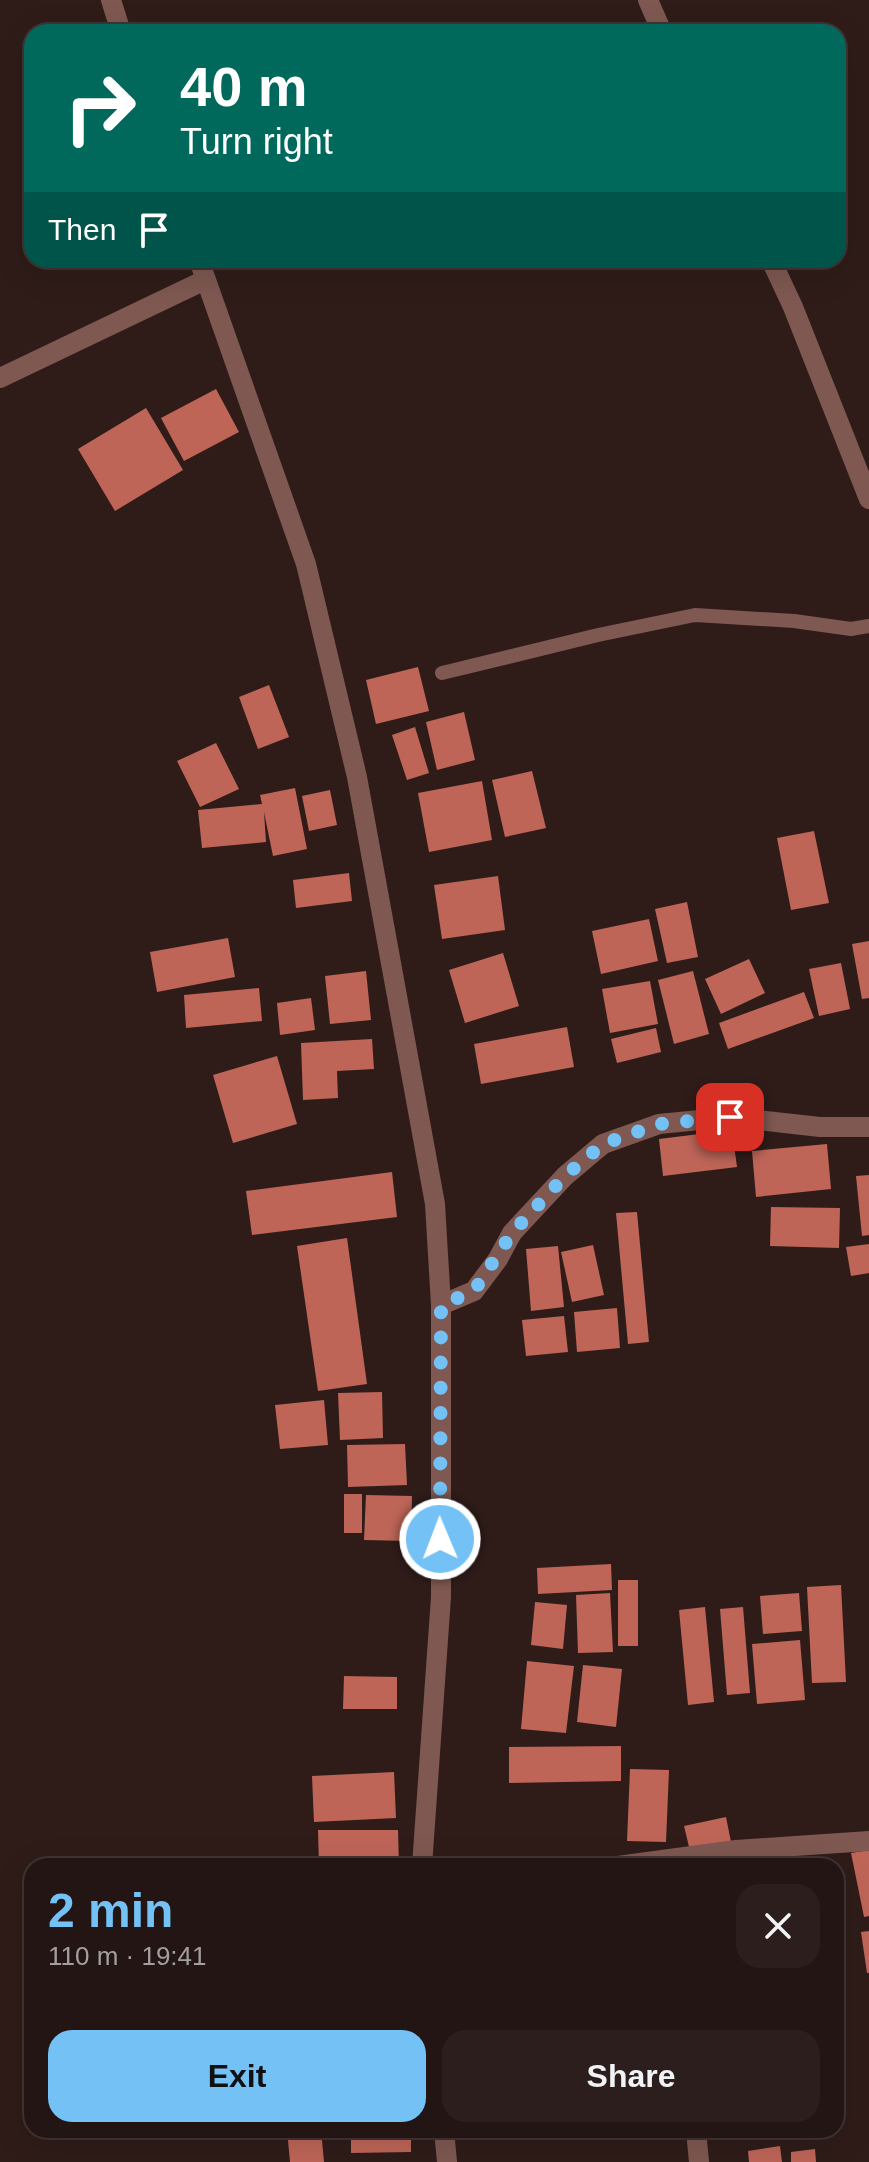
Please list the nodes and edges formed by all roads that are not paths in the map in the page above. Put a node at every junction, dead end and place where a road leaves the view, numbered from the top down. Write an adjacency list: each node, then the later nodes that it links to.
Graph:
1 (111, 0): 3 (street)
2 (648, 0): 4 (street)
3 (118, 24)
4 (658, 24)
5 (775, 268): 8 (street)
6 (202, 270): 7 (street); 12 (street)
7 (0, 378)
8 (869, 499)
9 (869, 626): 10 (lane)
10 (442, 673)
11 (869, 1127): 12 (street)
12 (441, 1305): 14 (street)
13 (869, 1841): 15 (street)
14 (423, 1858)
15 (677, 1858)
16 (445, 2138): 18 (street)
17 (697, 2141): 19 (street)
18 (447, 2162)
19 (699, 2162)

